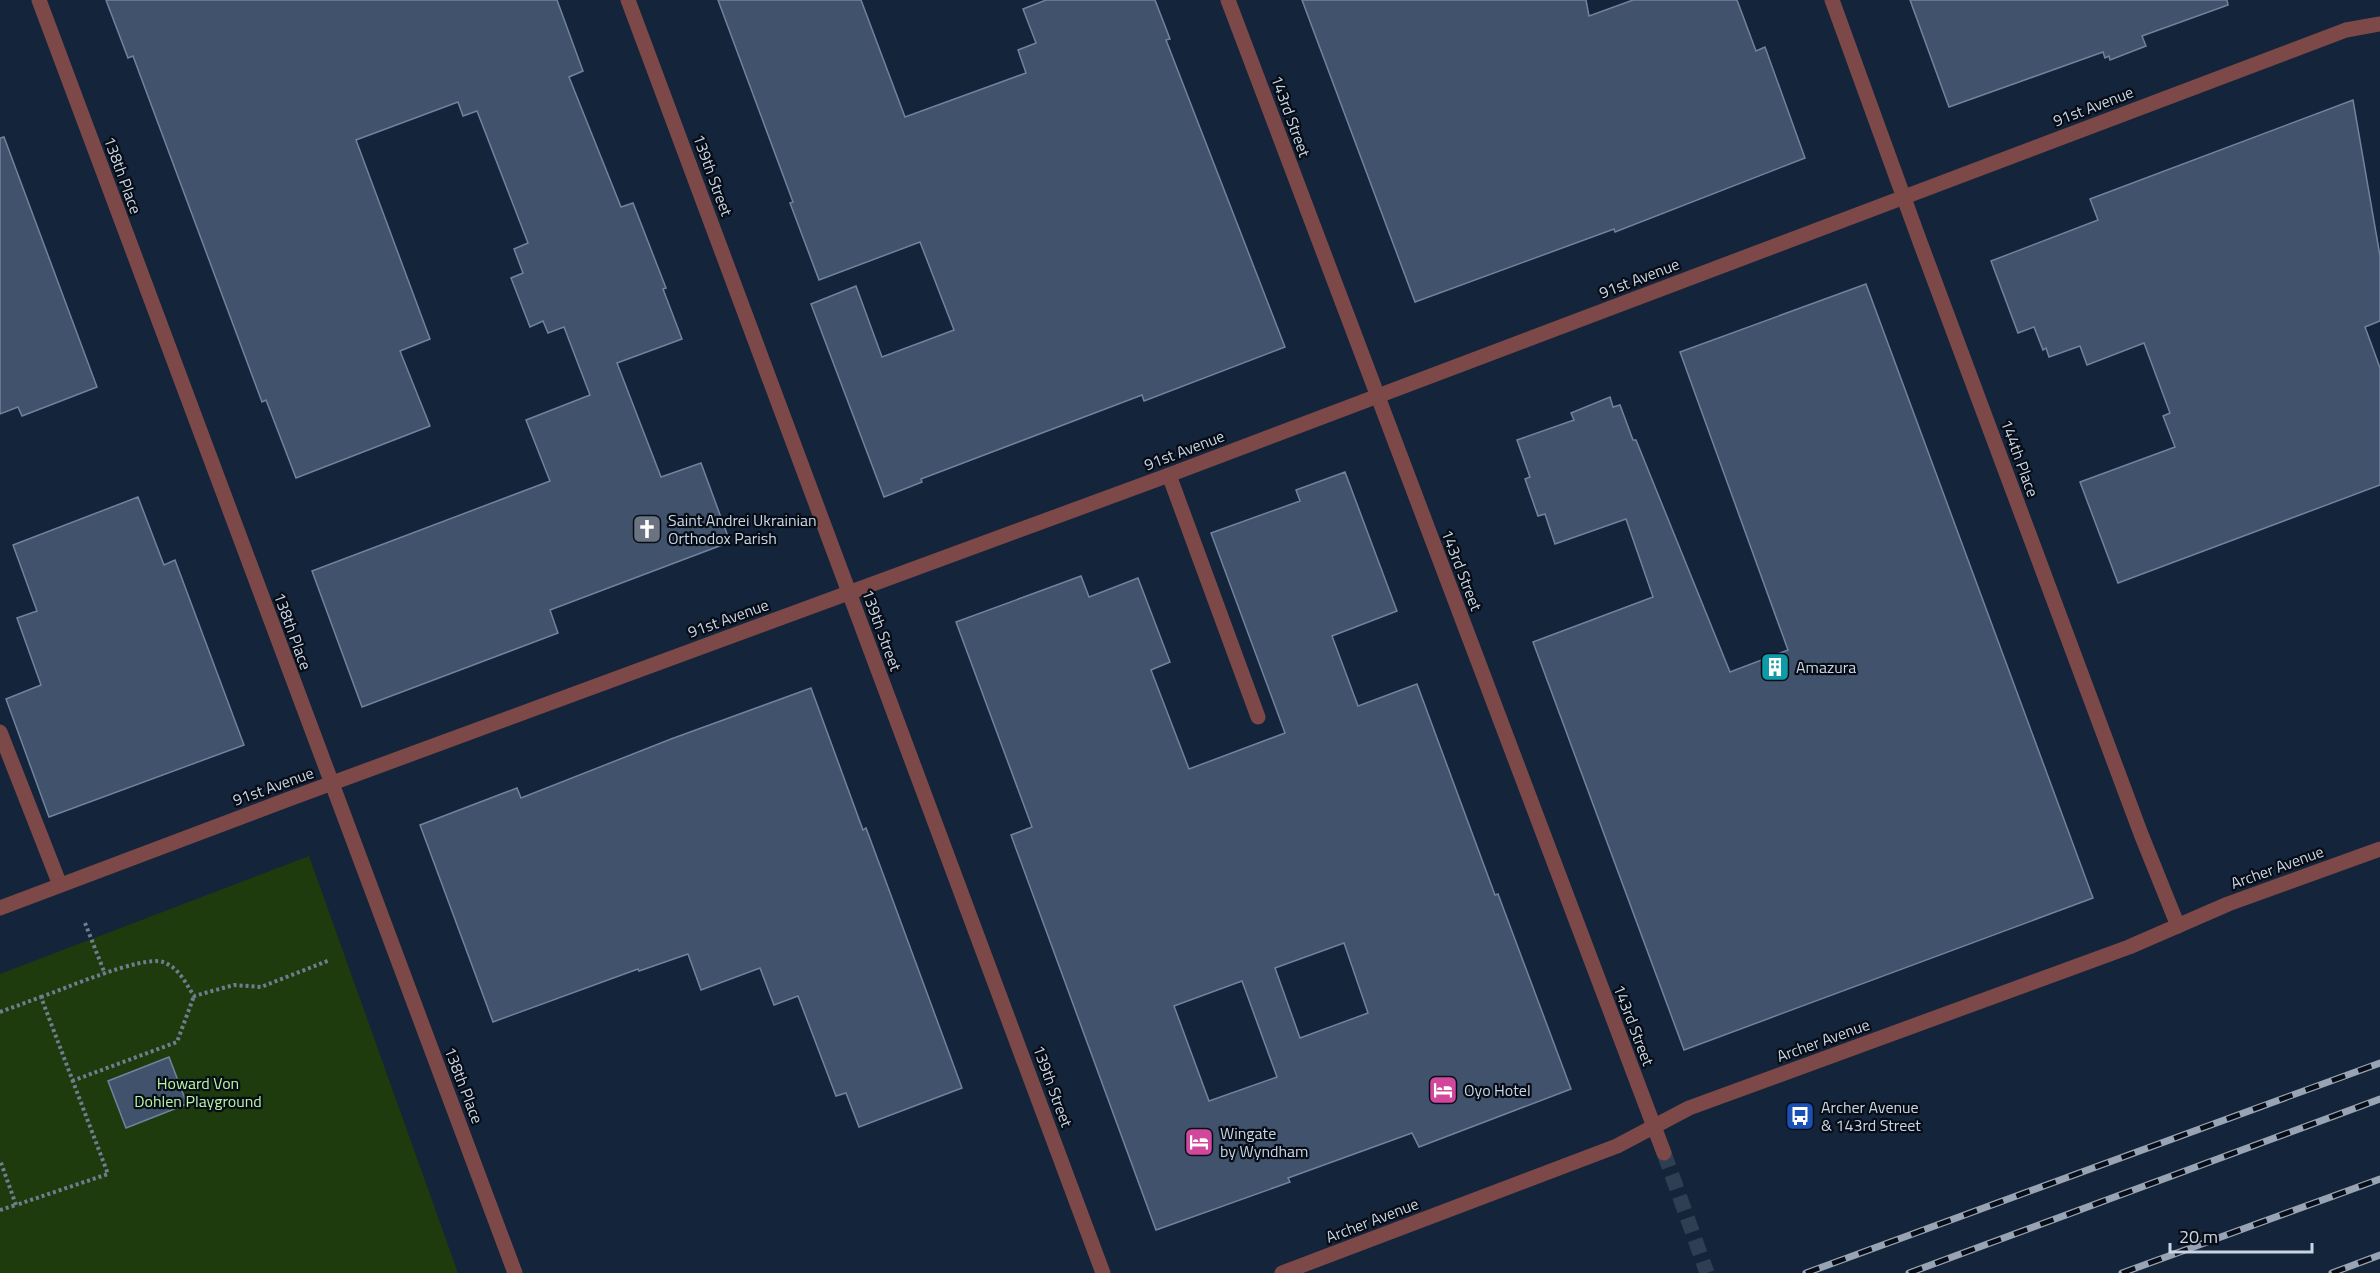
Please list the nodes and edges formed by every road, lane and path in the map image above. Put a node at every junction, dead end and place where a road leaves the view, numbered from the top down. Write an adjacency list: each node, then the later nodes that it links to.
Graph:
1 (39, 0): 12 (street, 138th Place)
2 (628, 0): 9 (street, 139th Street)
3 (1228, 0): 7 (street, 143rd Street)
4 (1832, 0): 6 (street, 144th Place)
5 (2380, 24): 6 (street, 91st Avenue)
6 (1903, 198): 7 (street, 91st Avenue); 17 (street, 144th Place)
7 (1376, 396): 8 (street, 91st Avenue); 24 (street, 143rd Street)
8 (1169, 475): 9 (street, 91st Avenue); 10 (street)
9 (849, 592): 12 (street, 91st Avenue); 30 (street, 139th Street)
10 (1258, 717)
11 (0, 732): 14 (street)
12 (331, 785): 14 (street, 91st Avenue); 29 (street, 138th Place)
13 (2380, 849): 17 (street, Archer Avenue)
14 (60, 885): 15 (street, 91st Avenue)
15 (0, 908)
16 (85, 923): 19 (path)
17 (2178, 926): 24 (street, Archer Avenue)
18 (330, 960): 20 (path)
19 (105, 974): 20 (path); 21 (path)
20 (194, 996): 23 (path)
21 (41, 997): 22 (path); 23 (path)
22 (0, 1012)
23 (72, 1081): 27 (path)
24 (1654, 1126): 25 (street, 143rd Street); 31 (street, Archer Avenue)
25 (1664, 1153)
26 (0, 1160): 27 (path)
27 (16, 1205): 28 (path)
28 (0, 1210)
29 (515, 1273)
30 (1103, 1273)
31 (1282, 1273)

